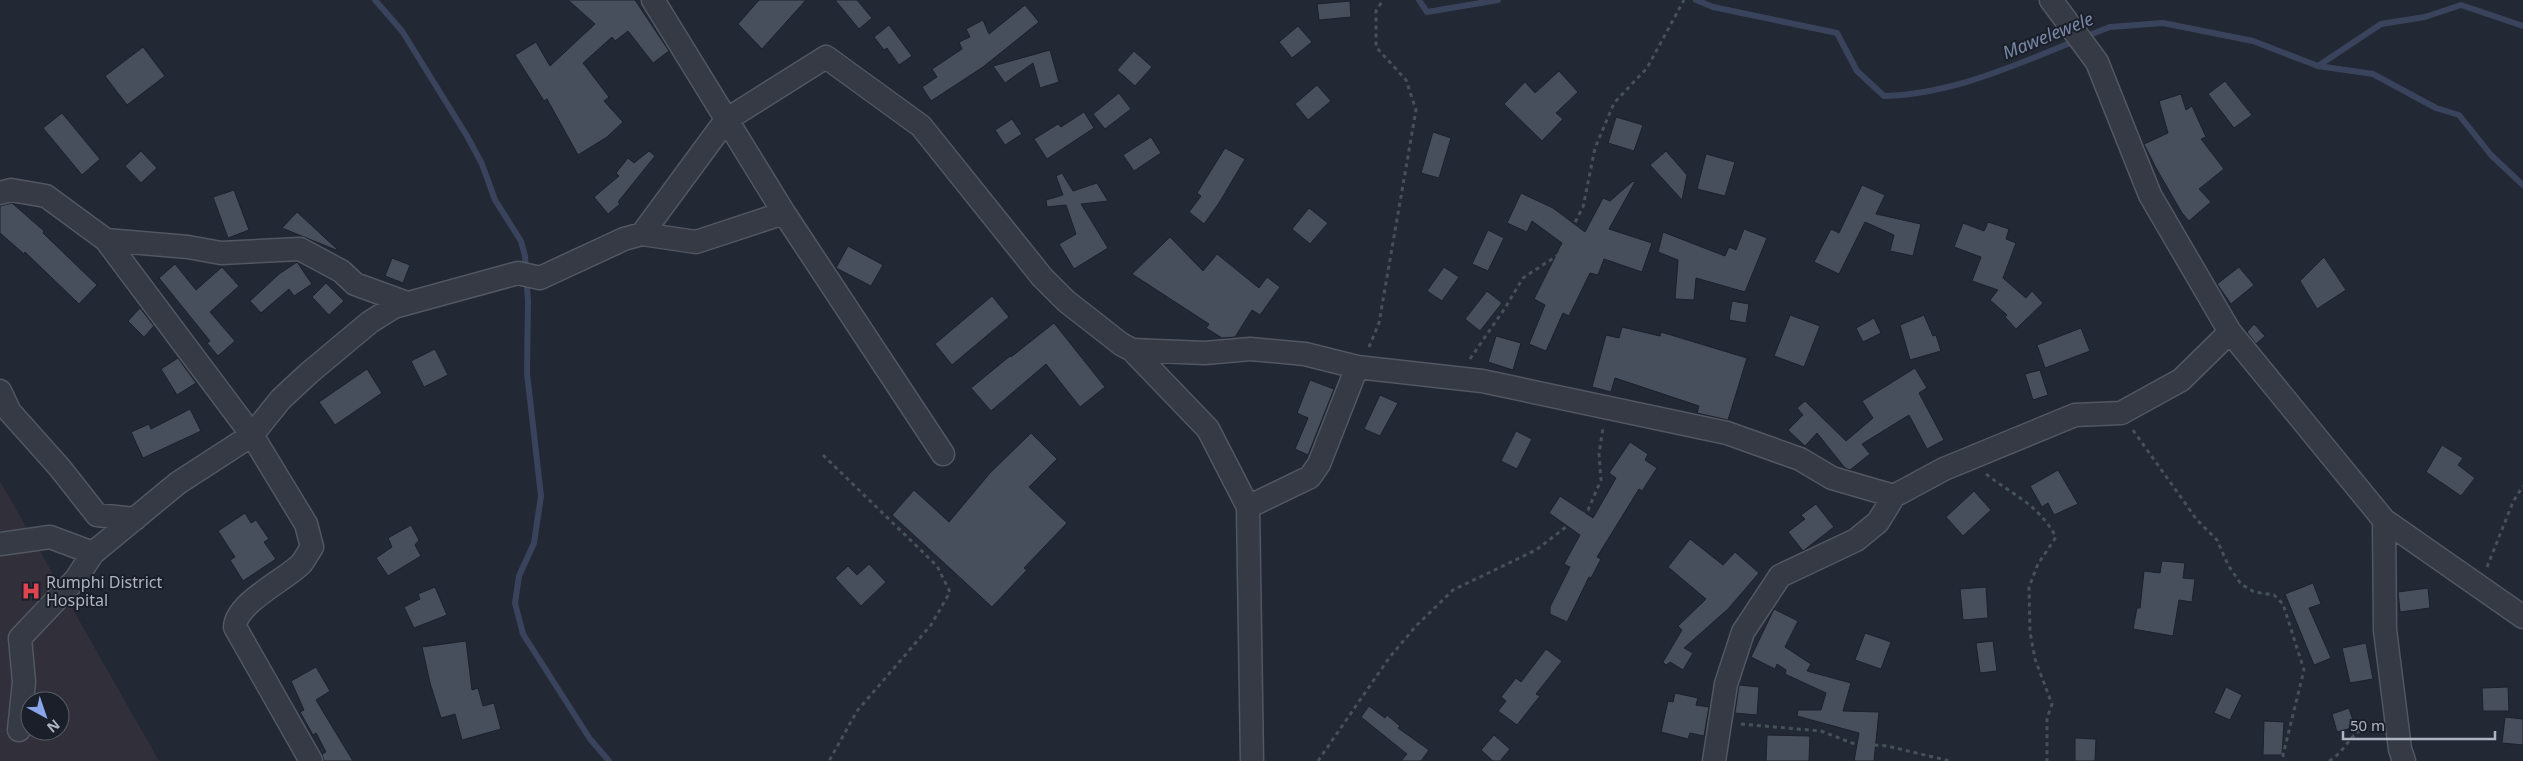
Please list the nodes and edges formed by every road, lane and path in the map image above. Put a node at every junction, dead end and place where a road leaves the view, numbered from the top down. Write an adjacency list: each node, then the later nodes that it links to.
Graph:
1 (653, 0): 5 (street)
2 (1383, 0): 13 (path)
3 (1684, 0): 14 (path)
4 (2051, 0): 11 (street)
5 (726, 120): 7 (street); 8 (street); 12 (street)
6 (1, 185): 9 (street)
7 (784, 213): 8 (street); 20 (street)
8 (642, 234): 10 (street)
9 (106, 240): 10 (street); 18 (street)
10 (407, 303): 18 (street)
11 (2230, 332): 17 (street); 26 (street)
12 (1132, 350): 13 (street); 24 (street)
13 (1358, 367): 14 (street); 24 (street)
14 (1453, 378): 16 (street)
15 (0, 391): 25 (street)
16 (1606, 408): 23 (street); 37 (path)
17 (2121, 413): 21 (street); 42 (path)
18 (252, 435): 25 (street); 34 (street)
19 (824, 454): 35 (path)
20 (943, 454)
21 (1970, 457): 23 (street); 41 (path)
22 (2523, 486): 29 (path)
23 (1894, 496): 32 (street)
24 (1248, 507): 36 (street)
25 (135, 519): 28 (street)
26 (2384, 520): 29 (street); 31 (street)
27 (0, 544): 28 (street)
28 (93, 553): 33 (street)
29 (2479, 588): 30 (street)
30 (2523, 617)
31 (2395, 716): 43 (path); 44 (street)
32 (1720, 721): 38 (street); 39 (path)
33 (19, 730)
34 (311, 761)
35 (828, 761)
36 (1252, 761)
37 (1318, 761)
38 (1714, 761)
39 (1950, 761)
40 (2041, 761): 41 (path)
41 (2047, 761)
42 (2284, 761)
43 (2329, 761)
44 (2404, 761)

